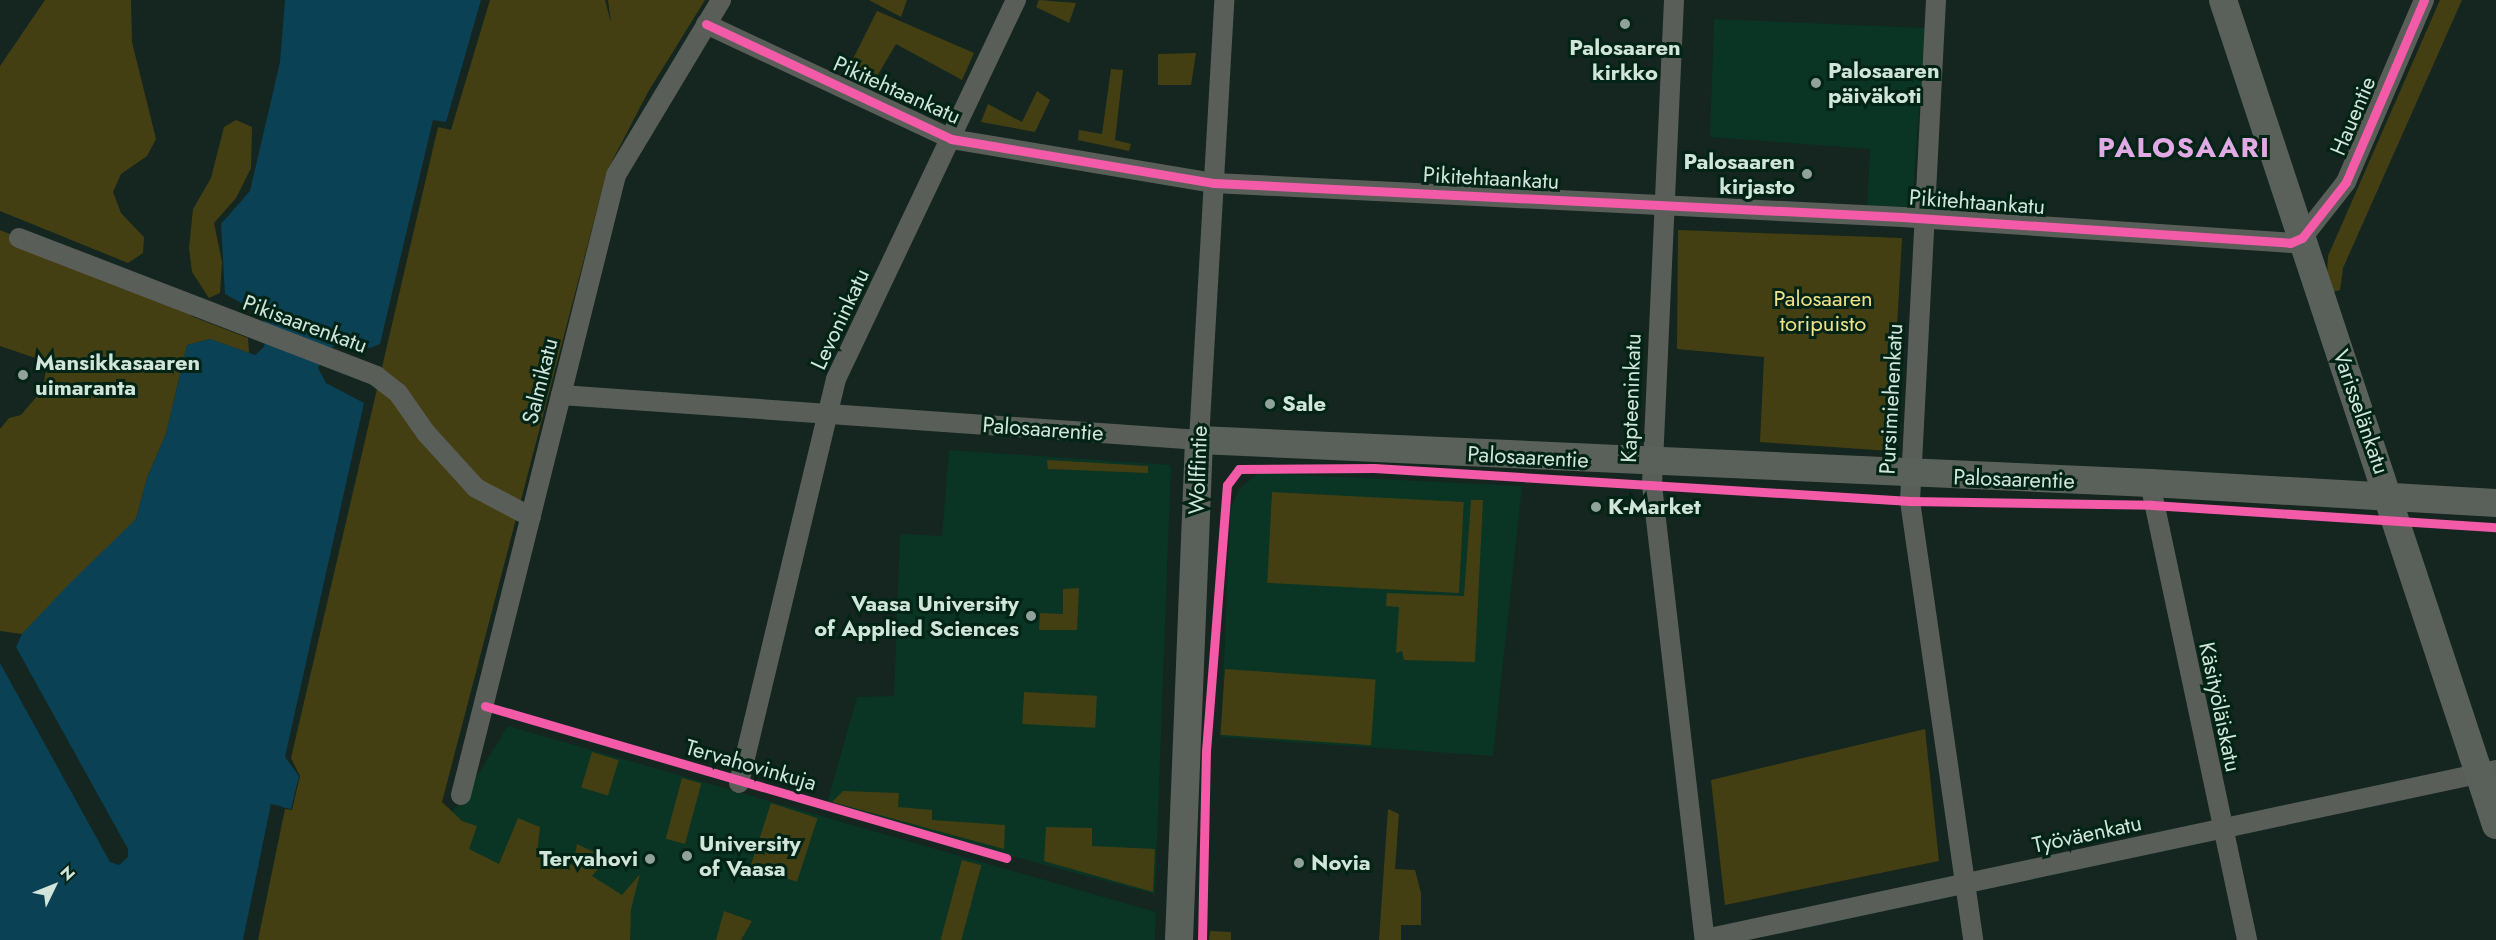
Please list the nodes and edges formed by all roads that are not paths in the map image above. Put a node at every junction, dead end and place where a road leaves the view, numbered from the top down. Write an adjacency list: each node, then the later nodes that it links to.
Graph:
1 (721, 0): 8 (street, Salmikatu)
2 (1016, 0): 9 (street, Levoninkatu)
3 (1224, 0): 10 (street, Wolffintie)
4 (1674, 0): 11 (street, Kapteeninkatu)
5 (1936, 0): 12 (street, Pursimiehenkatu)
6 (2223, 0): 14 (main road, Varisselänkatu)
7 (2424, 0): 14 (street, Hauentie)
8 (706, 24): 9 (street, Pikitehtaankatu); 15 (street, Salmikatu)
9 (951, 139): 10 (street, Pikitehtaankatu); 16 (street, Levoninkatu)
10 (1214, 183): 11 (street, Pikitehtaankatu); 17 (street, Wolffintie)
11 (1664, 207): 12 (street, Pikitehtaankatu); 18 (street, Kapteeninkatu)
12 (1923, 218): 14 (street, Pikitehtaankatu); 19 (street, Pursimiehenkatu)
13 (19, 238): 23 (street, Pikisaarenkatu)
14 (2302, 238): 21 (main road, Varisselänkatu)
15 (561, 395): 16 (street, Palosaarentie); 23 (street, Salmikatu)
16 (829, 412): 17 (street, Palosaarentie); 25 (street, Levoninkatu)
17 (1199, 440): 18 (main road, Palosaarentie); 30 (main road, Wolffintie)
18 (1653, 463): 19 (main road, Palosaarentie); 31 (street, Kapteeninkatu)
19 (1911, 475): 20 (main road, Palosaarentie); 29 (street, Pursimiehenkatu)
20 (2150, 483): 21 (main road, Palosaarentie); 28 (street, Käsityöläiskatu)
21 (2390, 499): 22 (main road, Palosaarentie); 24 (main road, Varisselänkatu)
22 (2496, 503)
23 (531, 517): 26 (street, Salmikatu)
24 (2488, 772): 27 (main road, Varisselänkatu); 28 (street, Työväenkatu)
25 (739, 783)
26 (461, 795)
27 (2496, 825)
28 (2223, 830): 29 (street, Työväenkatu); 33 (street, Käsityöläiskatu)
29 (1965, 885): 31 (street, Työväenkatu); 32 (street, Pursimiehenkatu)
30 (1179, 940)
31 (1705, 940)
32 (1973, 940)
33 (2247, 940)

